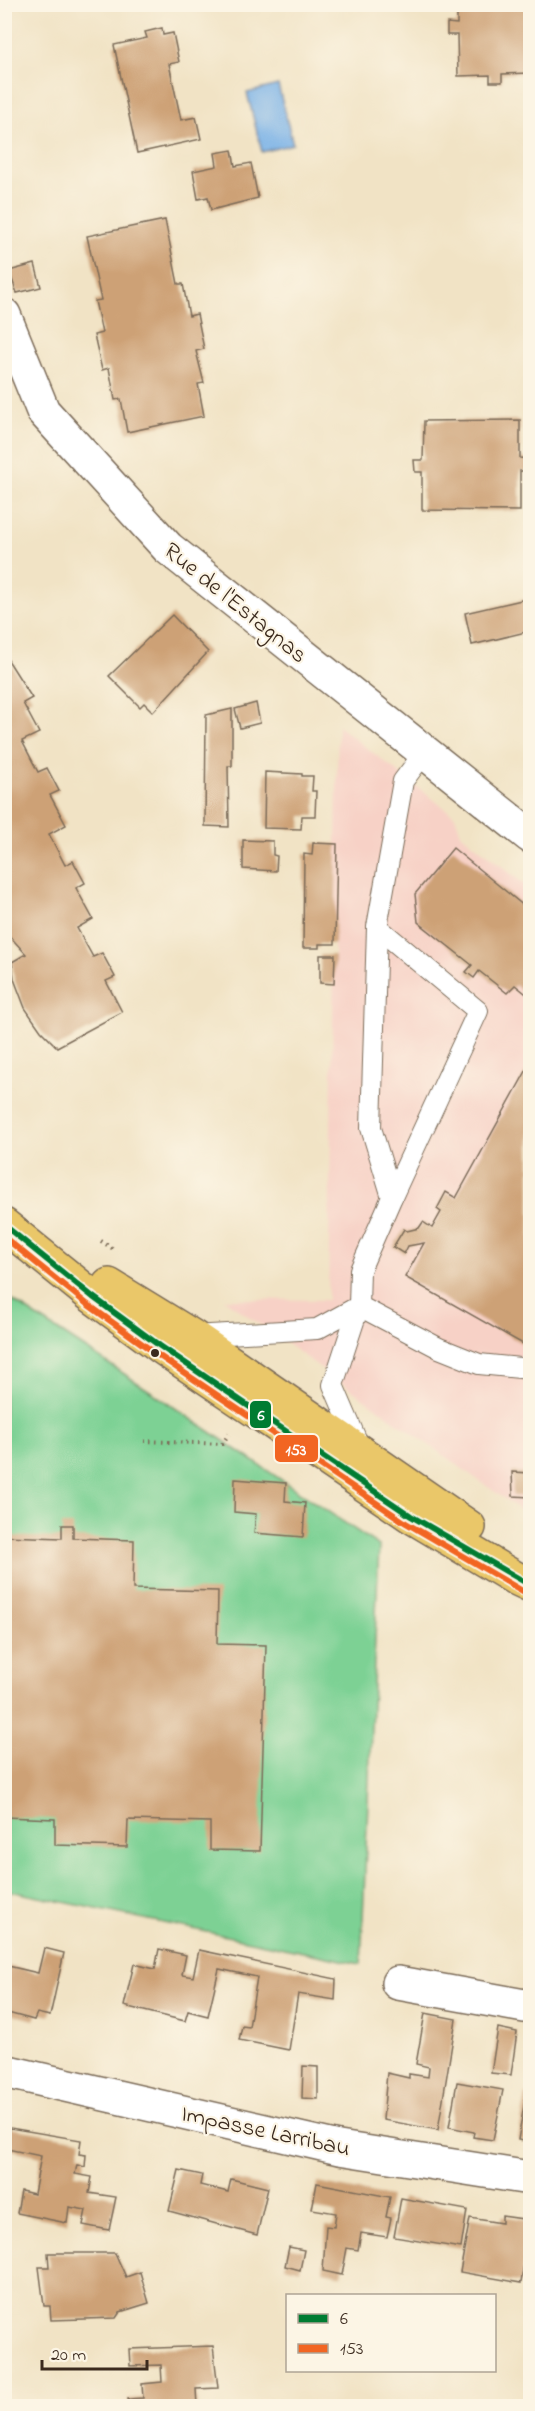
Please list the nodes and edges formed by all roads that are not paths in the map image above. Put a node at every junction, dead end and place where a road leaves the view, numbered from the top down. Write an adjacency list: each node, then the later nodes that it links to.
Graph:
1 (4, 315): 2 (street, Rue de l'Estagnas)
2 (424, 753): 3 (street, Rue de l'Estagnas); 4 (lane)
3 (531, 836)
4 (377, 927): 5 (lane); 5 (lane)
5 (392, 1197): 7 (lane)
6 (4, 1225): 8 (main road); 12 (main road)
7 (359, 1306): 8 (lane); 9 (lane); 10 (lane)
8 (192, 1335): 10 (main road)
9 (531, 1369)
10 (363, 1455): 11 (main road)
11 (531, 1568)
12 (531, 1585)
13 (398, 1983): 14 (street)
14 (531, 2007)
15 (4, 2071): 16 (street, Impasse Larribau)
16 (531, 2178)

